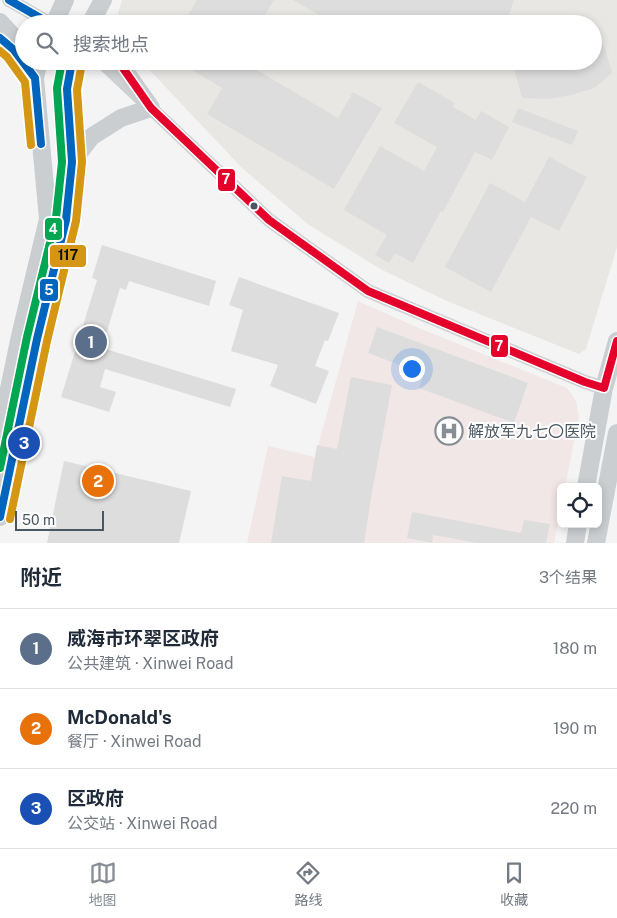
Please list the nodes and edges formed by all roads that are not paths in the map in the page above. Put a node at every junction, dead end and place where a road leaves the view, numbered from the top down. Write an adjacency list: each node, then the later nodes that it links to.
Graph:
1 (9, 0): 5 (street)
2 (65, 0): 6 (main road)
3 (103, 0): 7 (main road)
4 (110, 0): 8 (main road)
5 (36, 15)
6 (57, 15)
7 (95, 15)
8 (107, 15)
9 (0, 22): 11 (main road)
10 (0, 38): 12 (main road)
11 (15, 39)
12 (15, 51)
13 (37, 70): 21 (main road)
14 (70, 70): 18 (main road)
15 (111, 70): 17 (street)
16 (124, 70): 17 (main road)
17 (151, 108): 18 (main road); 20 (street)
18 (72, 162): 24 (main road)
19 (617, 341): 20 (main road)
20 (604, 388): 23 (main road)
21 (0, 432)
22 (617, 433): 27 (main road)
23 (587, 483)
24 (0, 517)
25 (577, 528): 26 (main road)
26 (575, 543)
27 (596, 543)

